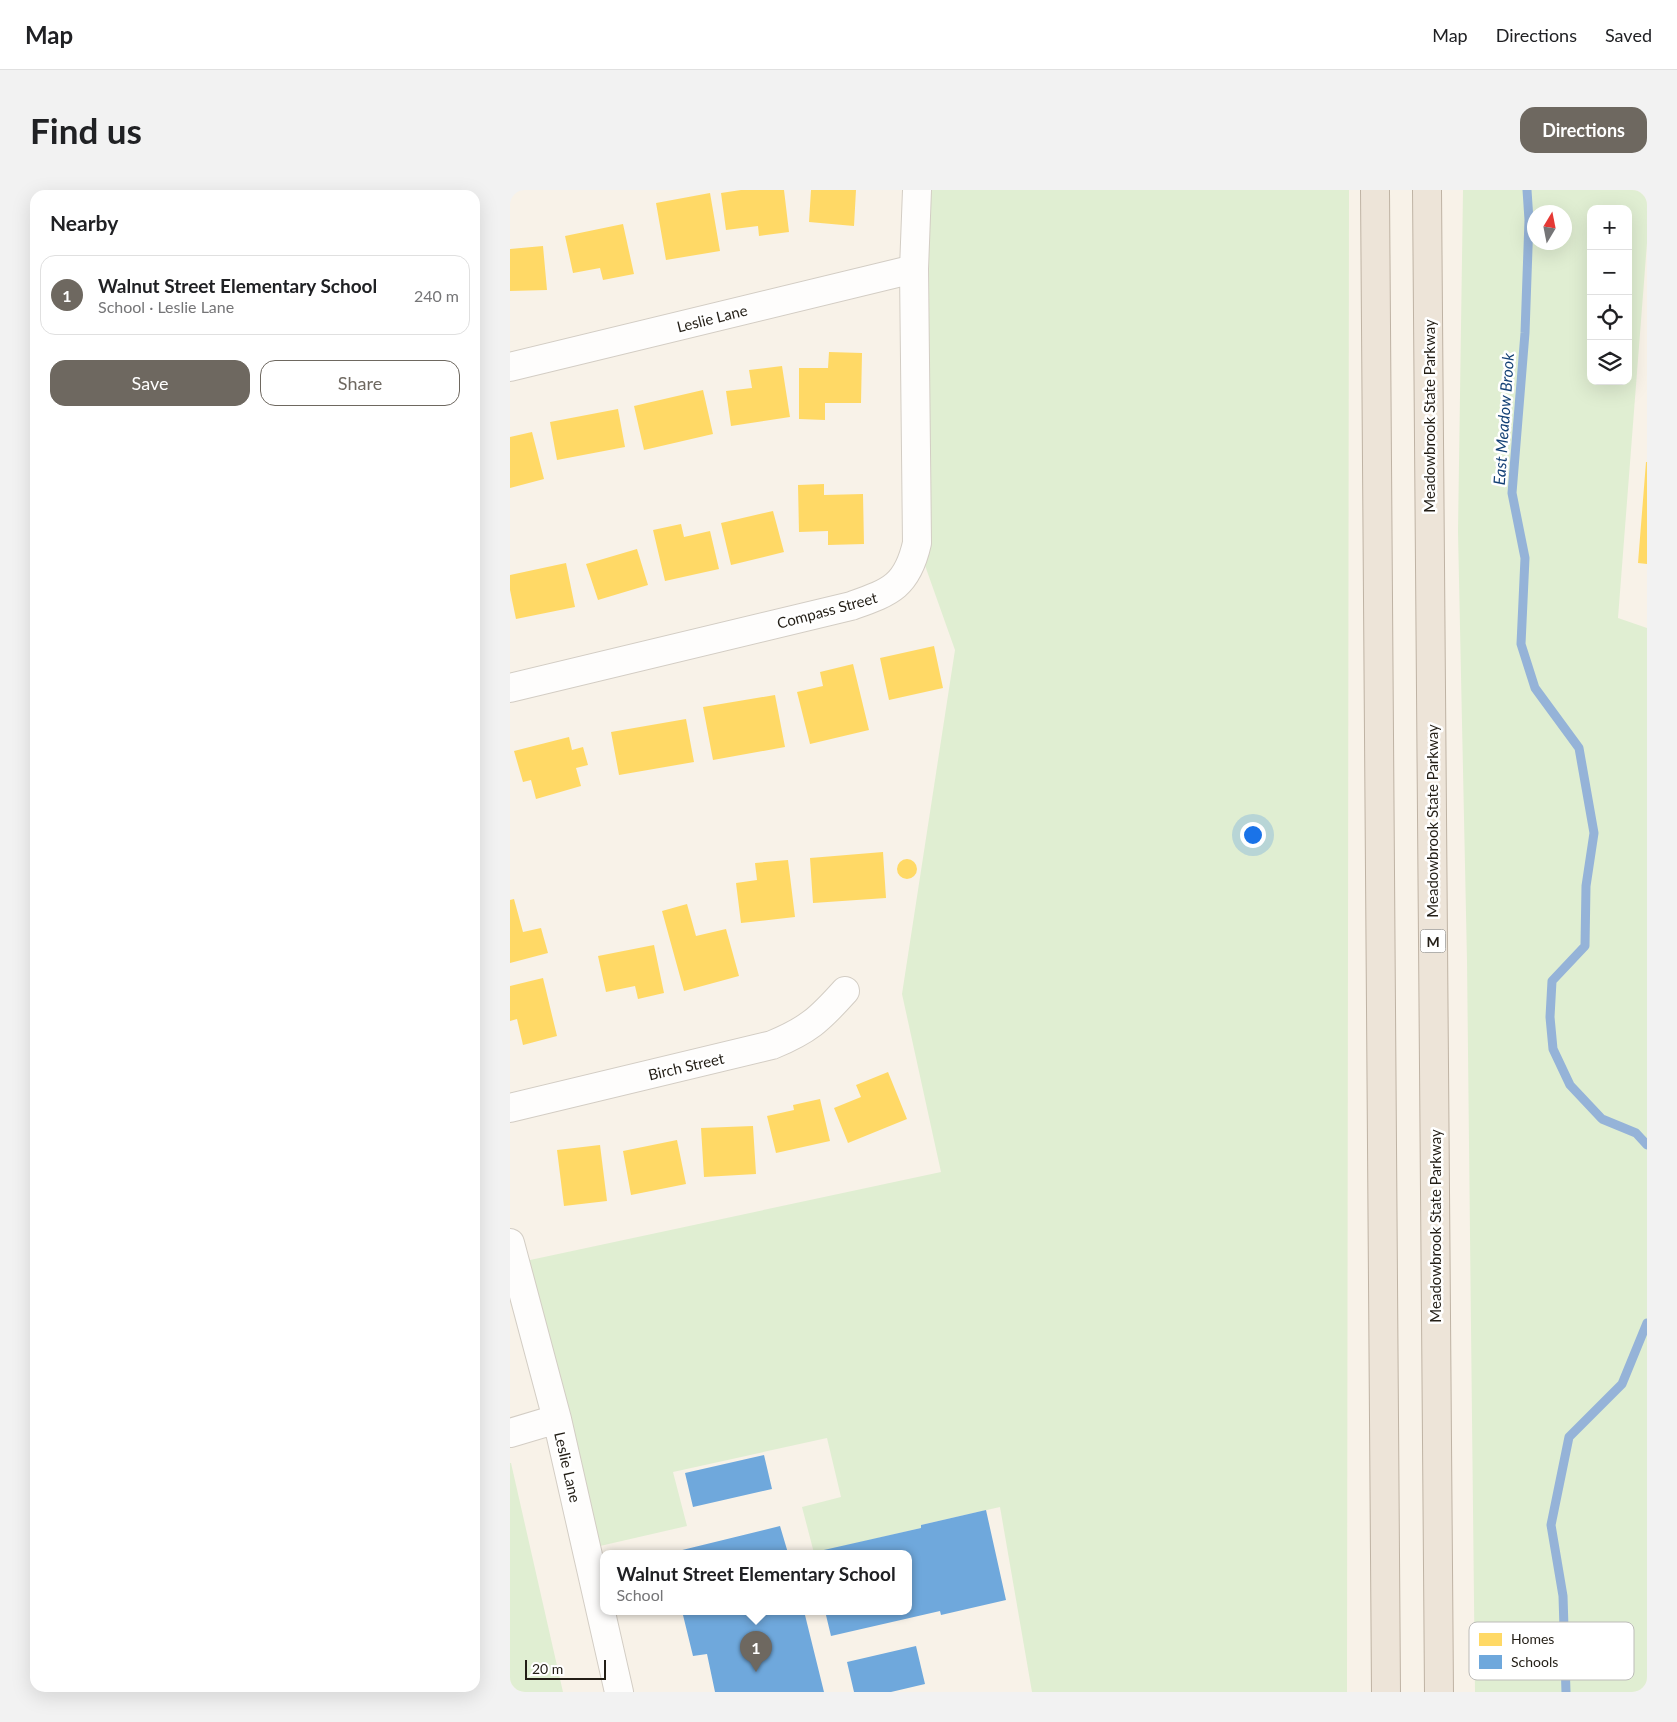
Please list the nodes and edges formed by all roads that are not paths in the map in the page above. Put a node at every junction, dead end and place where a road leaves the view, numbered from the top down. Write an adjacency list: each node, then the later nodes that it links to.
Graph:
1 (917, 190): 4 (street, Compass Street)
2 (1376, 190): 15 (highway)
3 (1427, 190): 16 (highway, Meadowbrook State Parkway / M)
4 (914, 269): 5 (street, Leslie Lane); 6 (street, Compass Street)
5 (510, 367)
6 (510, 688)
7 (845, 992): 8 (street, Birch Street)
8 (510, 1108)
9 (510, 1243): 10 (street, Leslie Lane)
10 (558, 1419): 11 (street); 12 (street, Leslie Lane)
11 (510, 1434)
12 (600, 1607)
13 (602, 1615): 14 (street, Leslie Lane)
14 (619, 1692)
15 (1386, 1692)
16 (1439, 1692)

